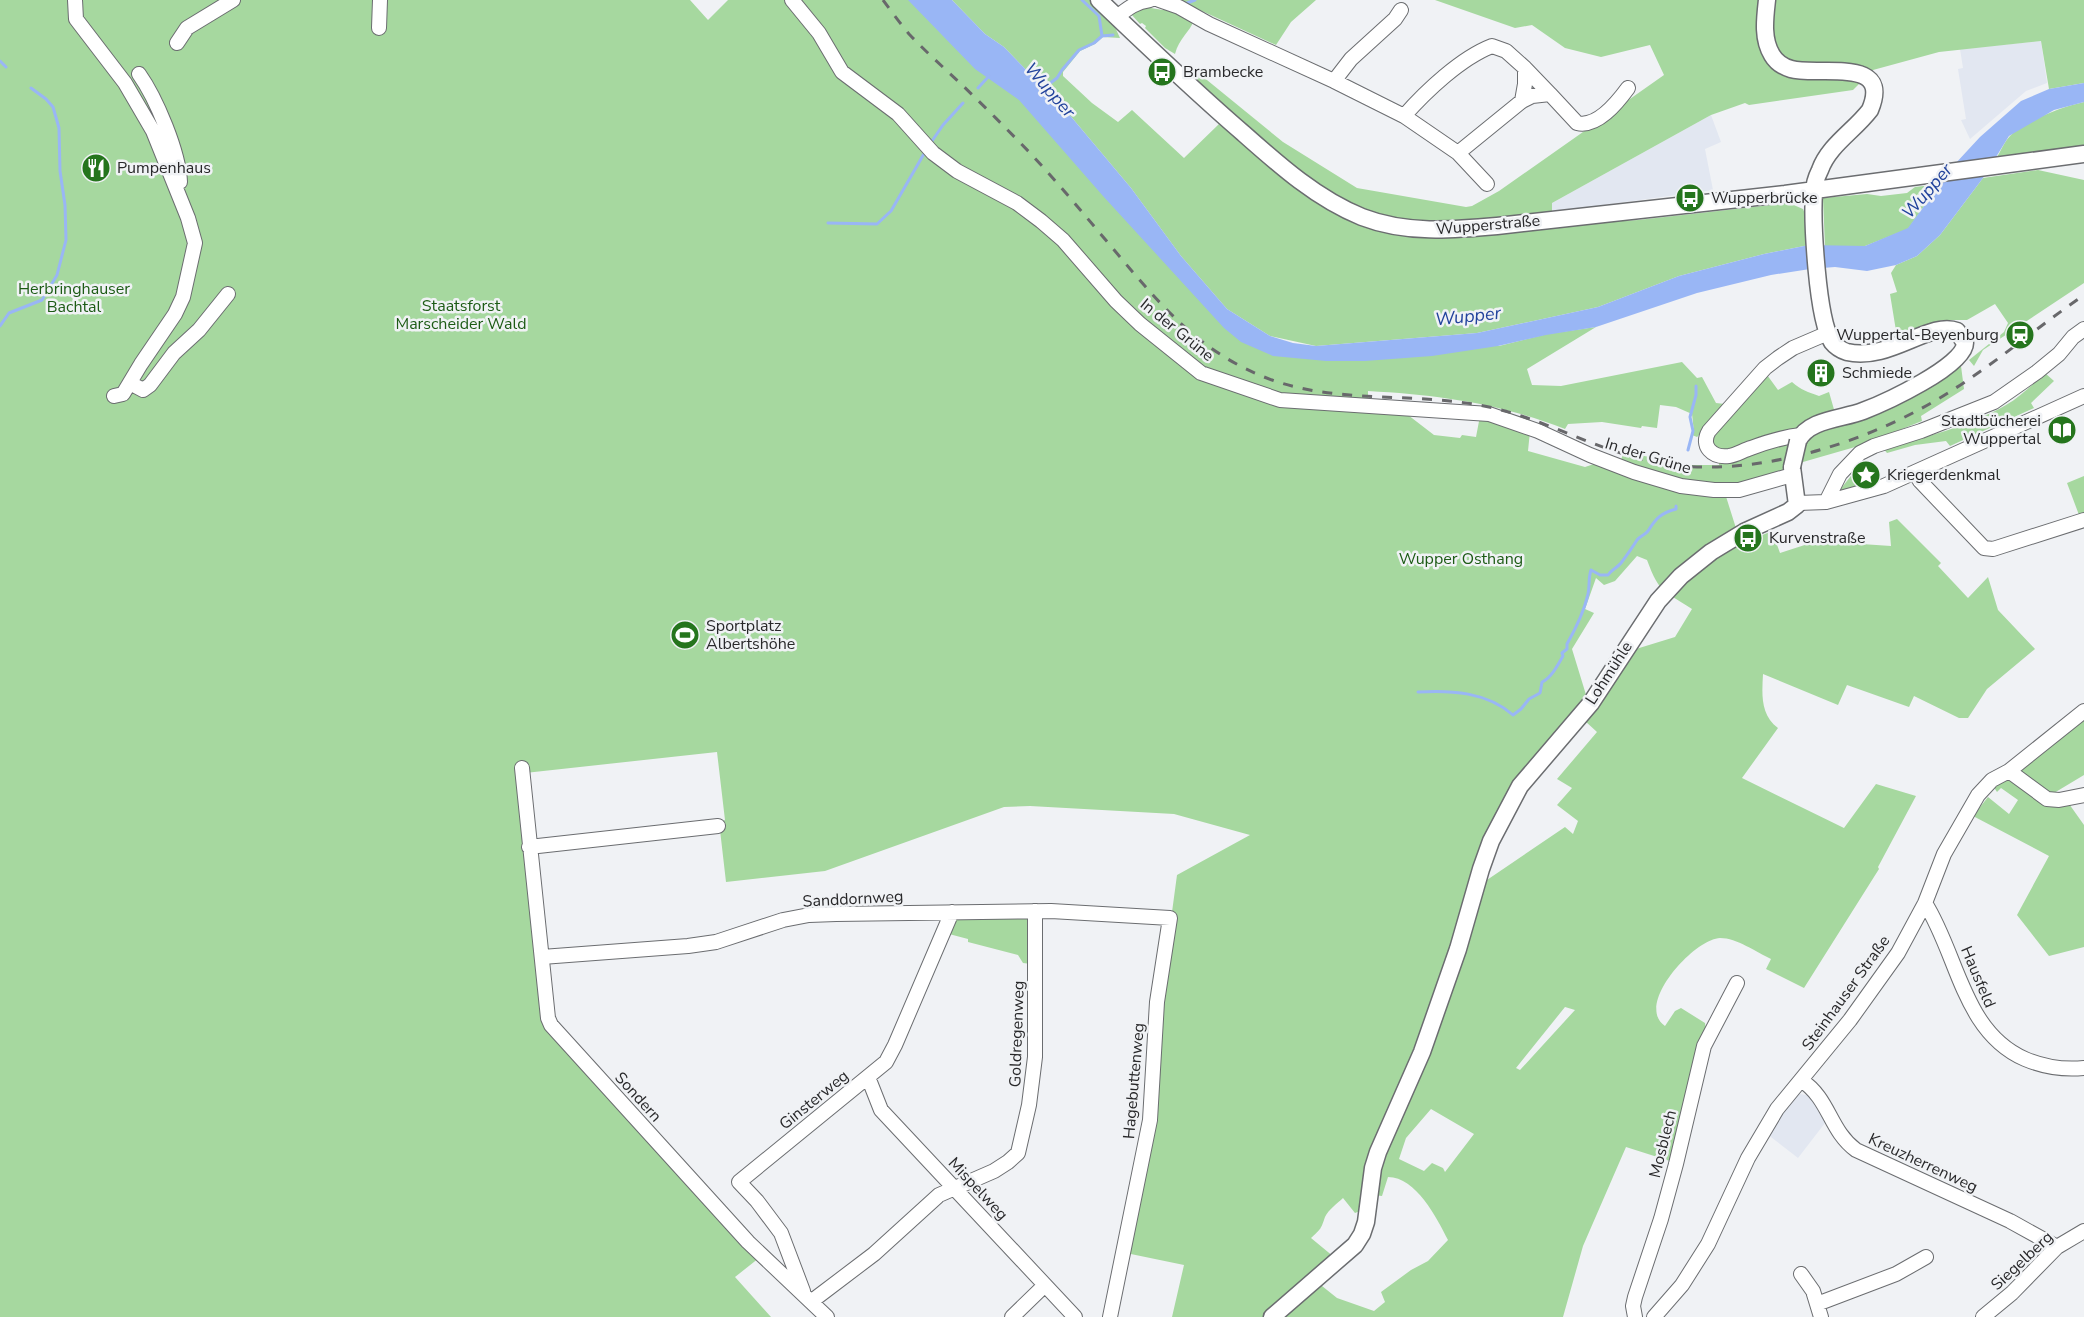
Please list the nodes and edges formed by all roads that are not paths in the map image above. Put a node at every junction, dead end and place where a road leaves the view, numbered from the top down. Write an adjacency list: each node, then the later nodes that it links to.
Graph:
1 (75, 0): 23 (street)
2 (233, 0): 12 (street)
3 (380, 0): 11 (street)
4 (792, 0): 32 (street, In der Grüne)
5 (1099, 0): 10 (main road, Wupperstraße)
6 (1150, 0): 10 (street)
7 (1159, 0): 15 (street)
8 (1767, 0): 24 (main road)
9 (1401, 10): 15 (street)
10 (1117, 17): 24 (main road, Wupperstraße)
11 (379, 28)
12 (177, 43)
13 (1525, 68): 17 (street); 18 (street); 19 (street)
14 (139, 74): 23 (street)
15 (1334, 81): 19 (street)
16 (1628, 88): 17 (street)
17 (1550, 94): 18 (street)
18 (1522, 101): 20 (street)
19 (1404, 116): 20 (street)
20 (1458, 153): 22 (street)
21 (2084, 154): 24 (main road, Wupperstraße)
22 (1487, 184)
23 (176, 188): 28 (street)
24 (1814, 190): 27 (main road)
25 (228, 294): 28 (street)
26 (2084, 329): 34 (street)
27 (1828, 333): 31 (street); 31 (main road)
28 (130, 382): 29 (street)
29 (114, 396)
30 (2084, 396): 33 (street)
31 (1799, 438): 32 (main road, bridge)
32 (1792, 471): 35 (main road)
33 (1915, 472): 34 (street); 36 (street)
34 (1826, 502): 35 (street)
35 (1798, 503): 64 (main road, Lohmühle)
36 (2084, 520)
37 (2084, 711): 39 (street, Steinhauser Straße)
38 (522, 768): 42 (street, Sondern)
39 (2009, 771): 40 (street); 43 (street, Steinhauser Straße)
40 (2084, 795)
41 (718, 826): 42 (street)
42 (530, 847): 47 (street, Sondern)
43 (1925, 903): 49 (street, Hausfeld); 51 (street, Steinhauser Straße)
44 (1035, 911): 45 (street, Sanddornweg); 46 (street, Sanddornweg); 52 (street, Goldregenweg)
45 (952, 912): 47 (street, Sanddornweg); 50 (street, Ginsterweg)
46 (1170, 918): 63 (street, Hagebuttenweg)
47 (542, 957): 58 (street, Sondern)
48 (1737, 983): 65 (street, Mosblech)
49 (2084, 1068)
50 (868, 1077): 52 (street, Mispelweg); 58 (street, Ginsterweg)
51 (1801, 1080): 54 (street, Kreuzherrenweg); 66 (street, Steinhauser Straße)
52 (956, 1189): 57 (street, Mispelweg); 58 (street, Goldregenweg)
53 (2084, 1231): 54 (street, Siegelberg)
54 (2057, 1247): 67 (street, Siegelberg)
55 (1926, 1257): 59 (street)
56 (1802, 1274): 59 (street)
57 (1045, 1285): 61 (street); 62 (street, Mispelweg)
58 (809, 1298): 60 (street, Sondern)
59 (1819, 1311)
60 (827, 1317)
61 (1012, 1317)
62 (1075, 1317)
63 (1110, 1317)
64 (1272, 1317)
65 (1635, 1317)
66 (1654, 1317)
67 (1983, 1317)

